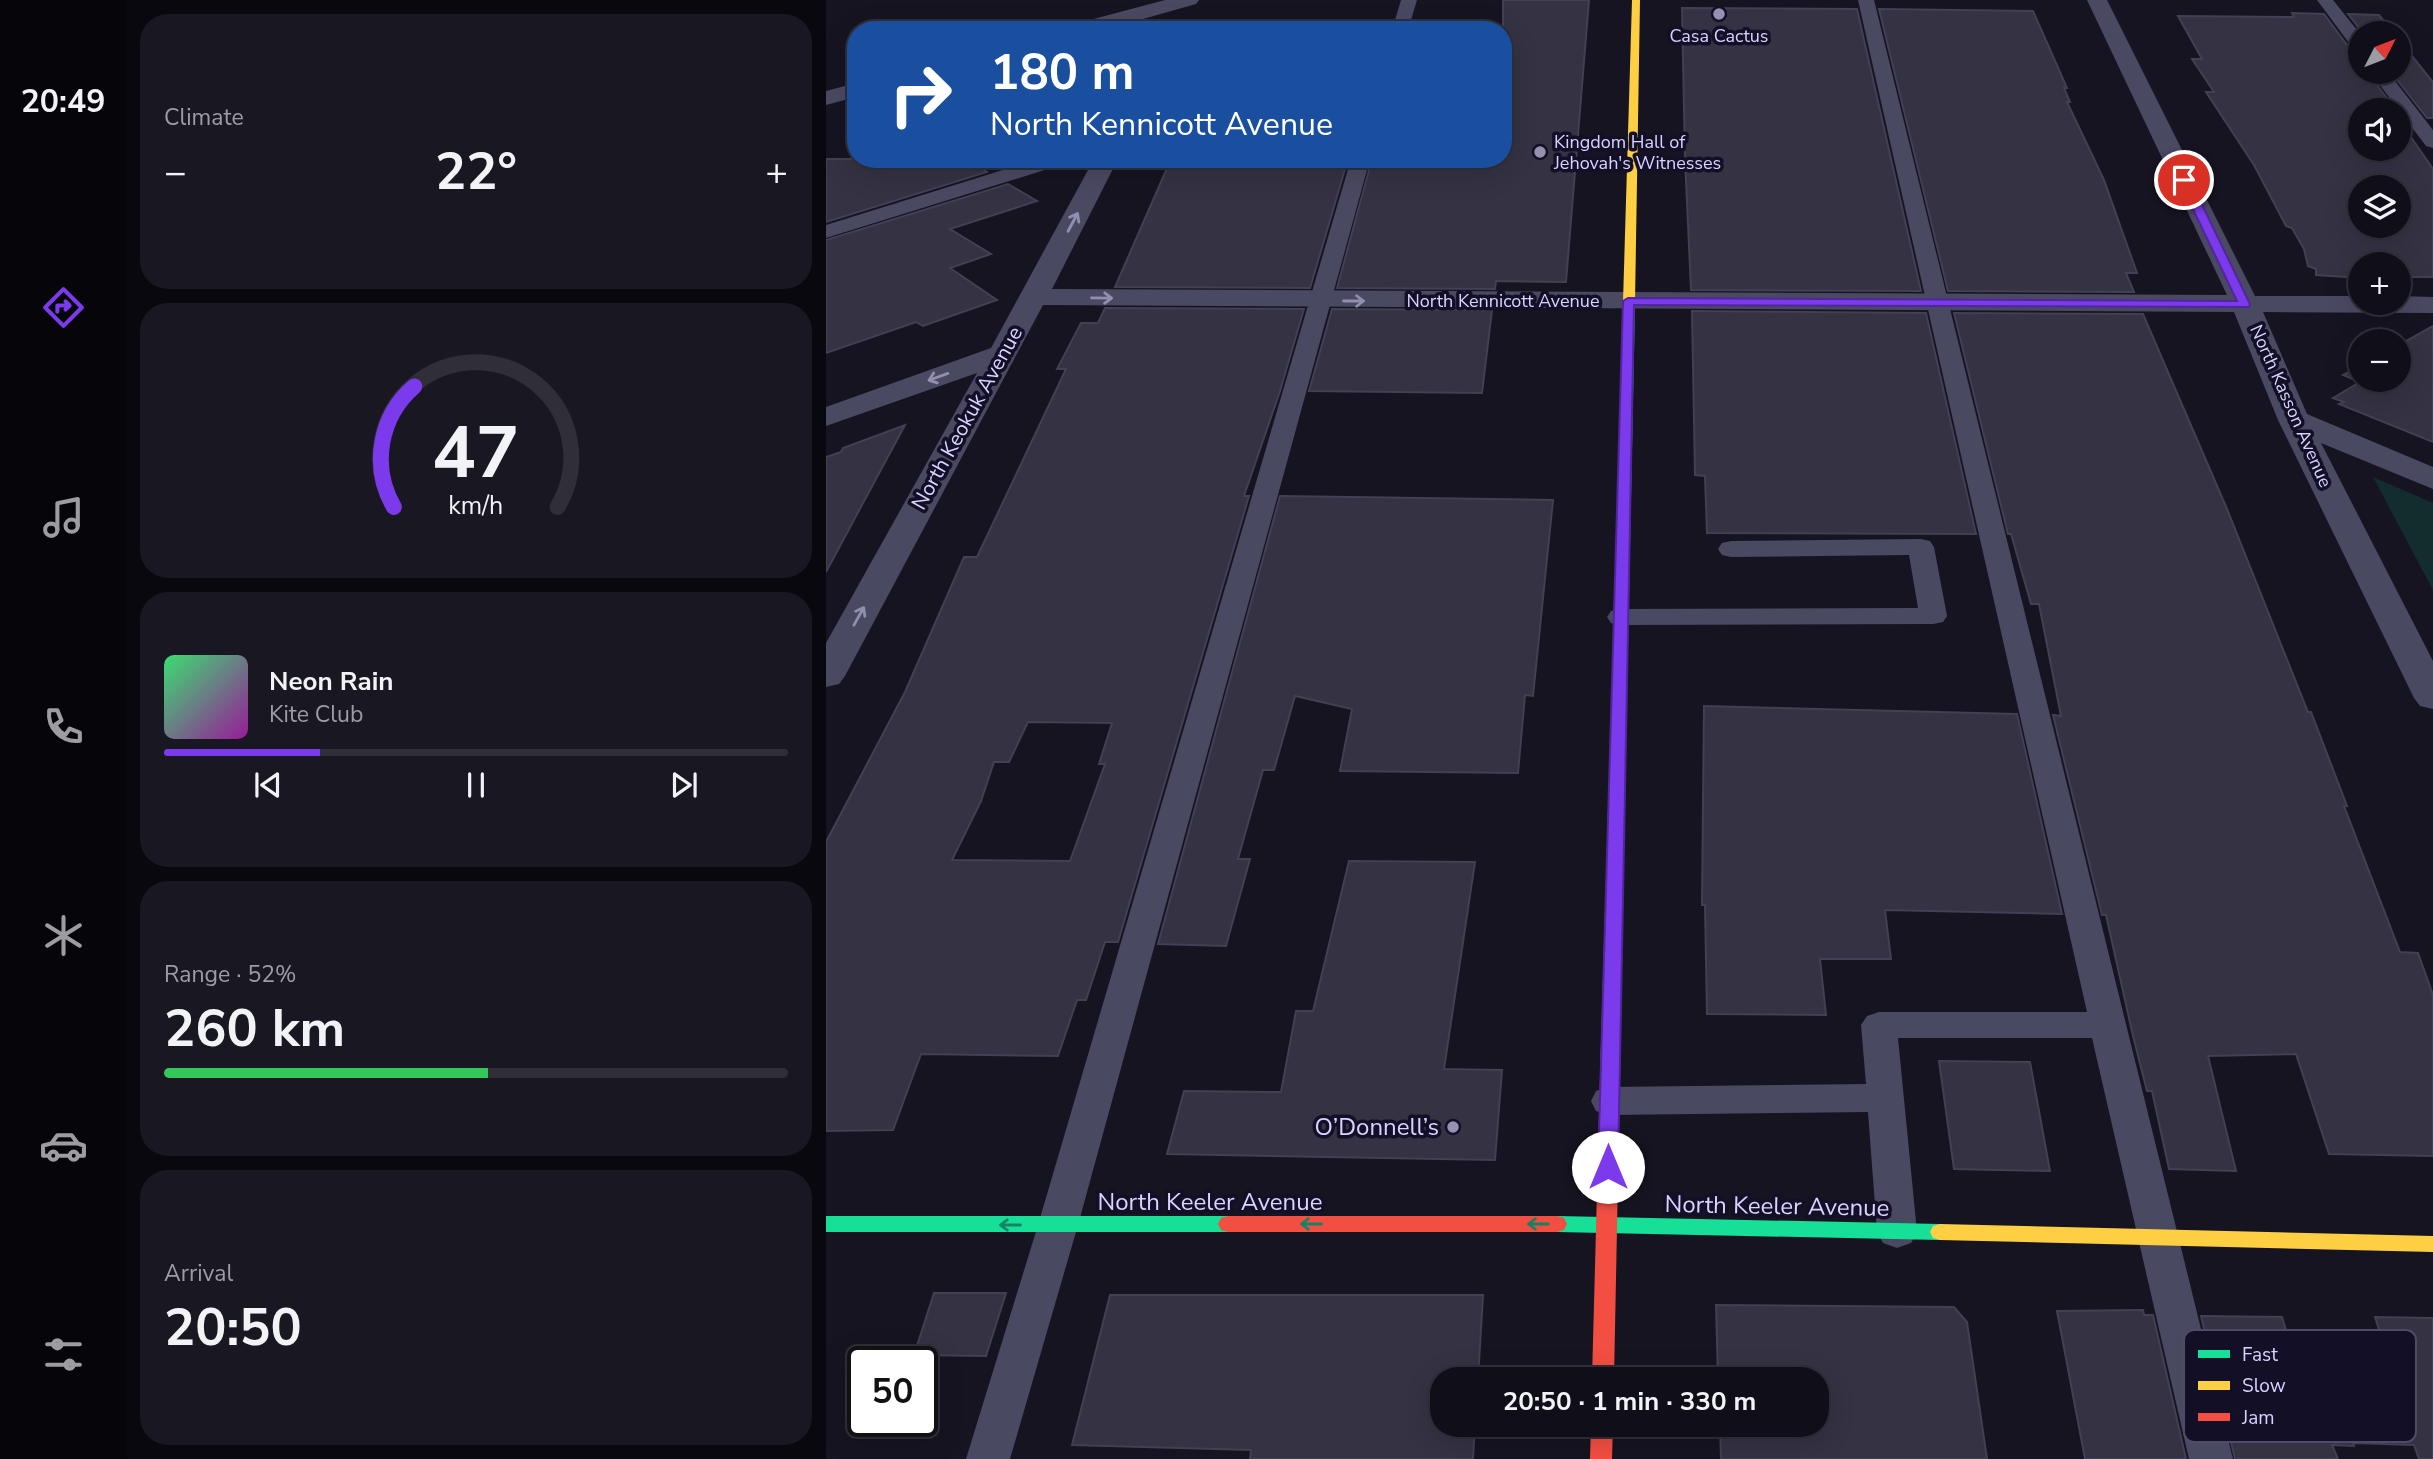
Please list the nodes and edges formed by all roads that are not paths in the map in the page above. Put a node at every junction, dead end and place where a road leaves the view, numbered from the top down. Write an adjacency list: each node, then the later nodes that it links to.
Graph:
1 (1188, 0): 7 (street); 8 (street)
2 (1409, 0): 9 (lane)
3 (1636, 0): 21 (main road)
4 (1866, 0): 22 (lane)
5 (2097, 0): 23 (street, North Kasson Avenue)
6 (2325, 0): 10 (lane)
7 (1112, 21)
8 (1178, 21)
9 (1403, 21)
10 (2348, 30)
11 (2388, 84): 14 (lane)
12 (847, 92): 13 (street)
13 (826, 98)
14 (2433, 142)
15 (1030, 168): 18 (lane)
16 (1102, 168): 19 (street, North Keokuk Avenue, one-way to 16)
17 (1358, 168): 20 (lane)
18 (826, 232)
19 (1034, 297): 20 (street, North Kennicott Avenue, one-way to 20); 25 (street, North Keokuk Avenue)
20 (1320, 300): 21 (street, North Kennicott Avenue, one-way to 21); 38 (lane)
21 (1628, 301): 22 (street, North Kennicott Avenue); 30 (main road)
22 (1941, 302): 23 (street, North Kennicott Avenue); 33 (lane)
23 (2245, 304): 24 (street, North Kennicott Avenue); 27 (street, North Kasson Avenue)
24 (2433, 306)
25 (1002, 354): 26 (street, one-way to 26); 31 (street, North Keokuk Avenue, one-way to 25)
26 (826, 418)
27 (2294, 420): 28 (street); 32 (street, North Kasson Avenue)
28 (2433, 479)
29 (1731, 549): 30 (lane)
30 (1621, 617): 35 (main road)
31 (828, 669)
32 (2433, 698)
33 (2106, 1025): 34 (lane); 40 (lane)
34 (1886, 1098): 35 (lane); 39 (lane)
35 (1609, 1101): 37 (main road)
36 (826, 1224): 38 (main road, North Keeler Avenue, one-way to 36)
37 (1606, 1224): 38 (main road, North Keeler Avenue, one-way to 38); 39 (main road, North Keeler Avenue); 43 (main road)
38 (1058, 1225): 46 (lane)
39 (1896, 1232): 40 (main road, North Keeler Avenue)
40 (2155, 1238): 41 (main road, North Keeler Avenue); 42 (lane)
41 (2433, 1244)
42 (2184, 1352)
43 (1603, 1367)
44 (1602, 1437): 47 (main road)
45 (2207, 1442): 48 (lane)
46 (988, 1459)
47 (1601, 1459)
48 (2211, 1459)

